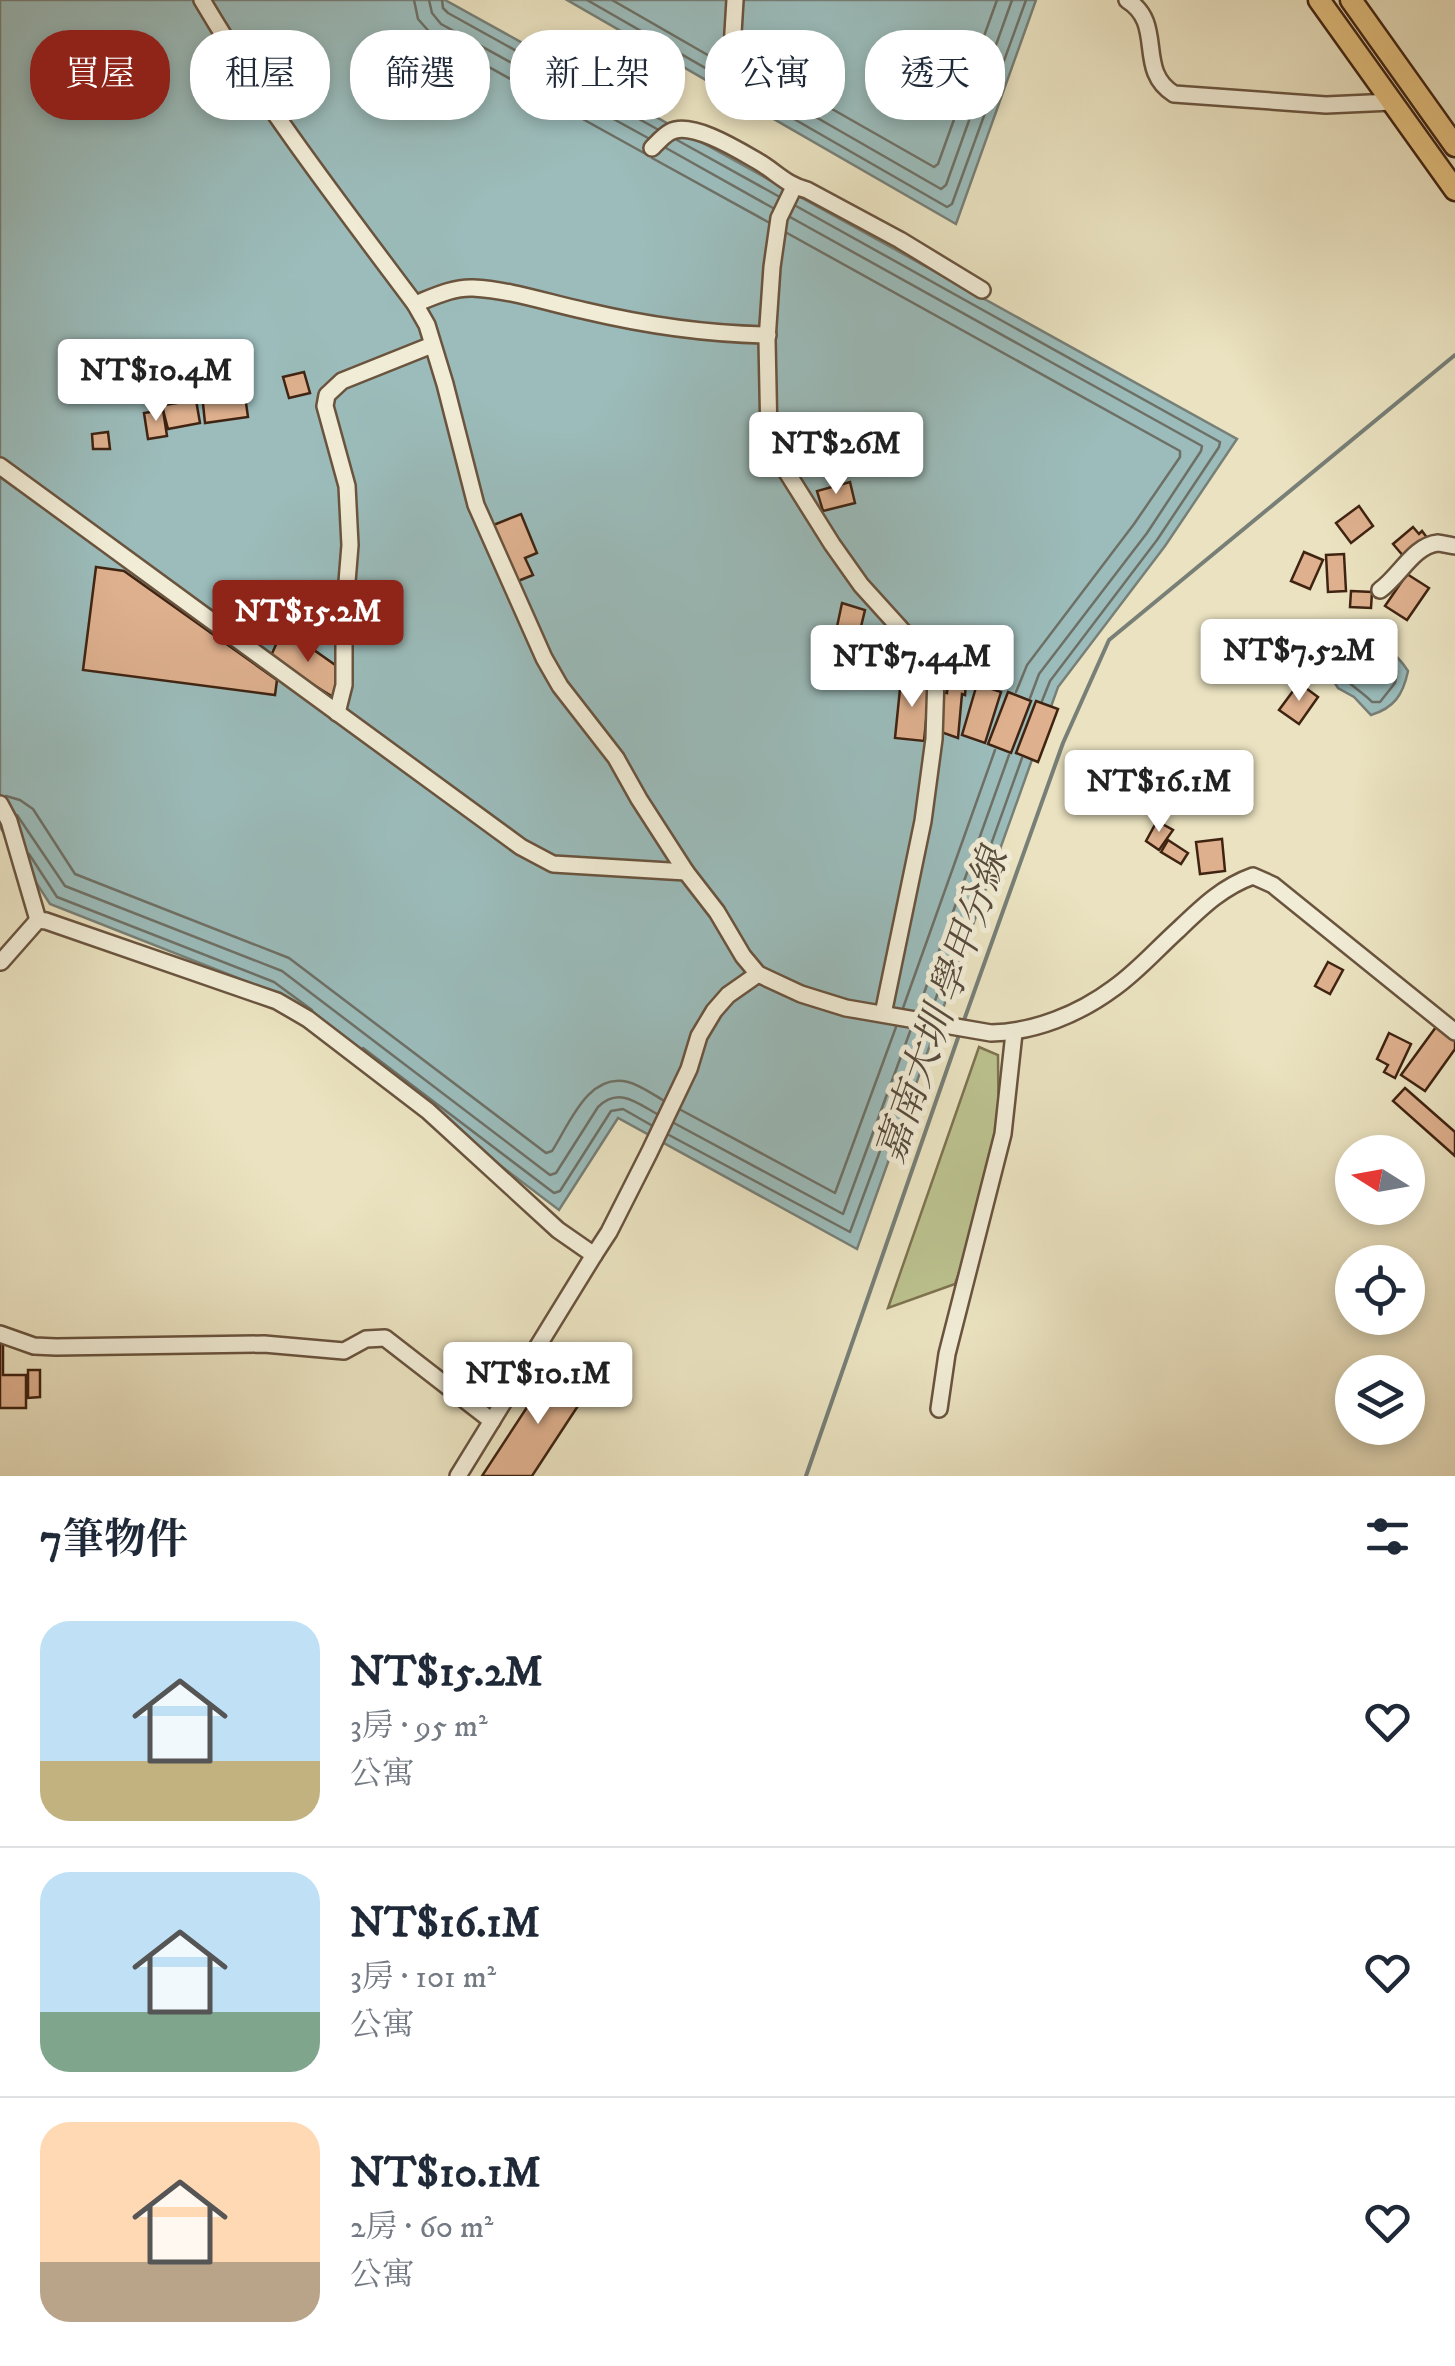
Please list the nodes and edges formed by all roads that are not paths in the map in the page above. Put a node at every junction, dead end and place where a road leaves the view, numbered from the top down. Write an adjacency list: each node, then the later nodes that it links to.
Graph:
1 (202, 0): 13 (lane)
2 (735, 0): 6 (lane)
3 (1127, 0): 7 (lane)
4 (1319, 0): 7 (main road)
5 (1351, 0): 8 (main road)
6 (733, 30)
7 (1392, 102): 11 (main road)
8 (1455, 146)
9 (652, 148): 10 (lane)
10 (794, 187): 12 (lane); 14 (lane)
11 (1455, 190)
12 (982, 290)
13 (415, 304): 14 (lane); 15 (lane)
14 (768, 336): 25 (lane)
15 (432, 345): 19 (lane); 21 (lane)
16 (0, 466): 19 (lane)
17 (1455, 546): 18 (lane)
18 (1380, 590)
19 (338, 713): 21 (lane)
20 (0, 804): 22 (lane)
21 (686, 872): 24 (lane)
22 (38, 920): 23 (lane); 28 (lane)
23 (2, 962)
24 (758, 974): 25 (lane); 28 (lane)
25 (883, 1014): 27 (lane)
26 (1455, 1032): 27 (lane)
27 (1014, 1033): 30 (lane)
28 (594, 1255): 31 (lane)
29 (0, 1334): 31 (lane)
30 (939, 1409)
31 (492, 1421): 32 (lane)
32 (458, 1476)

